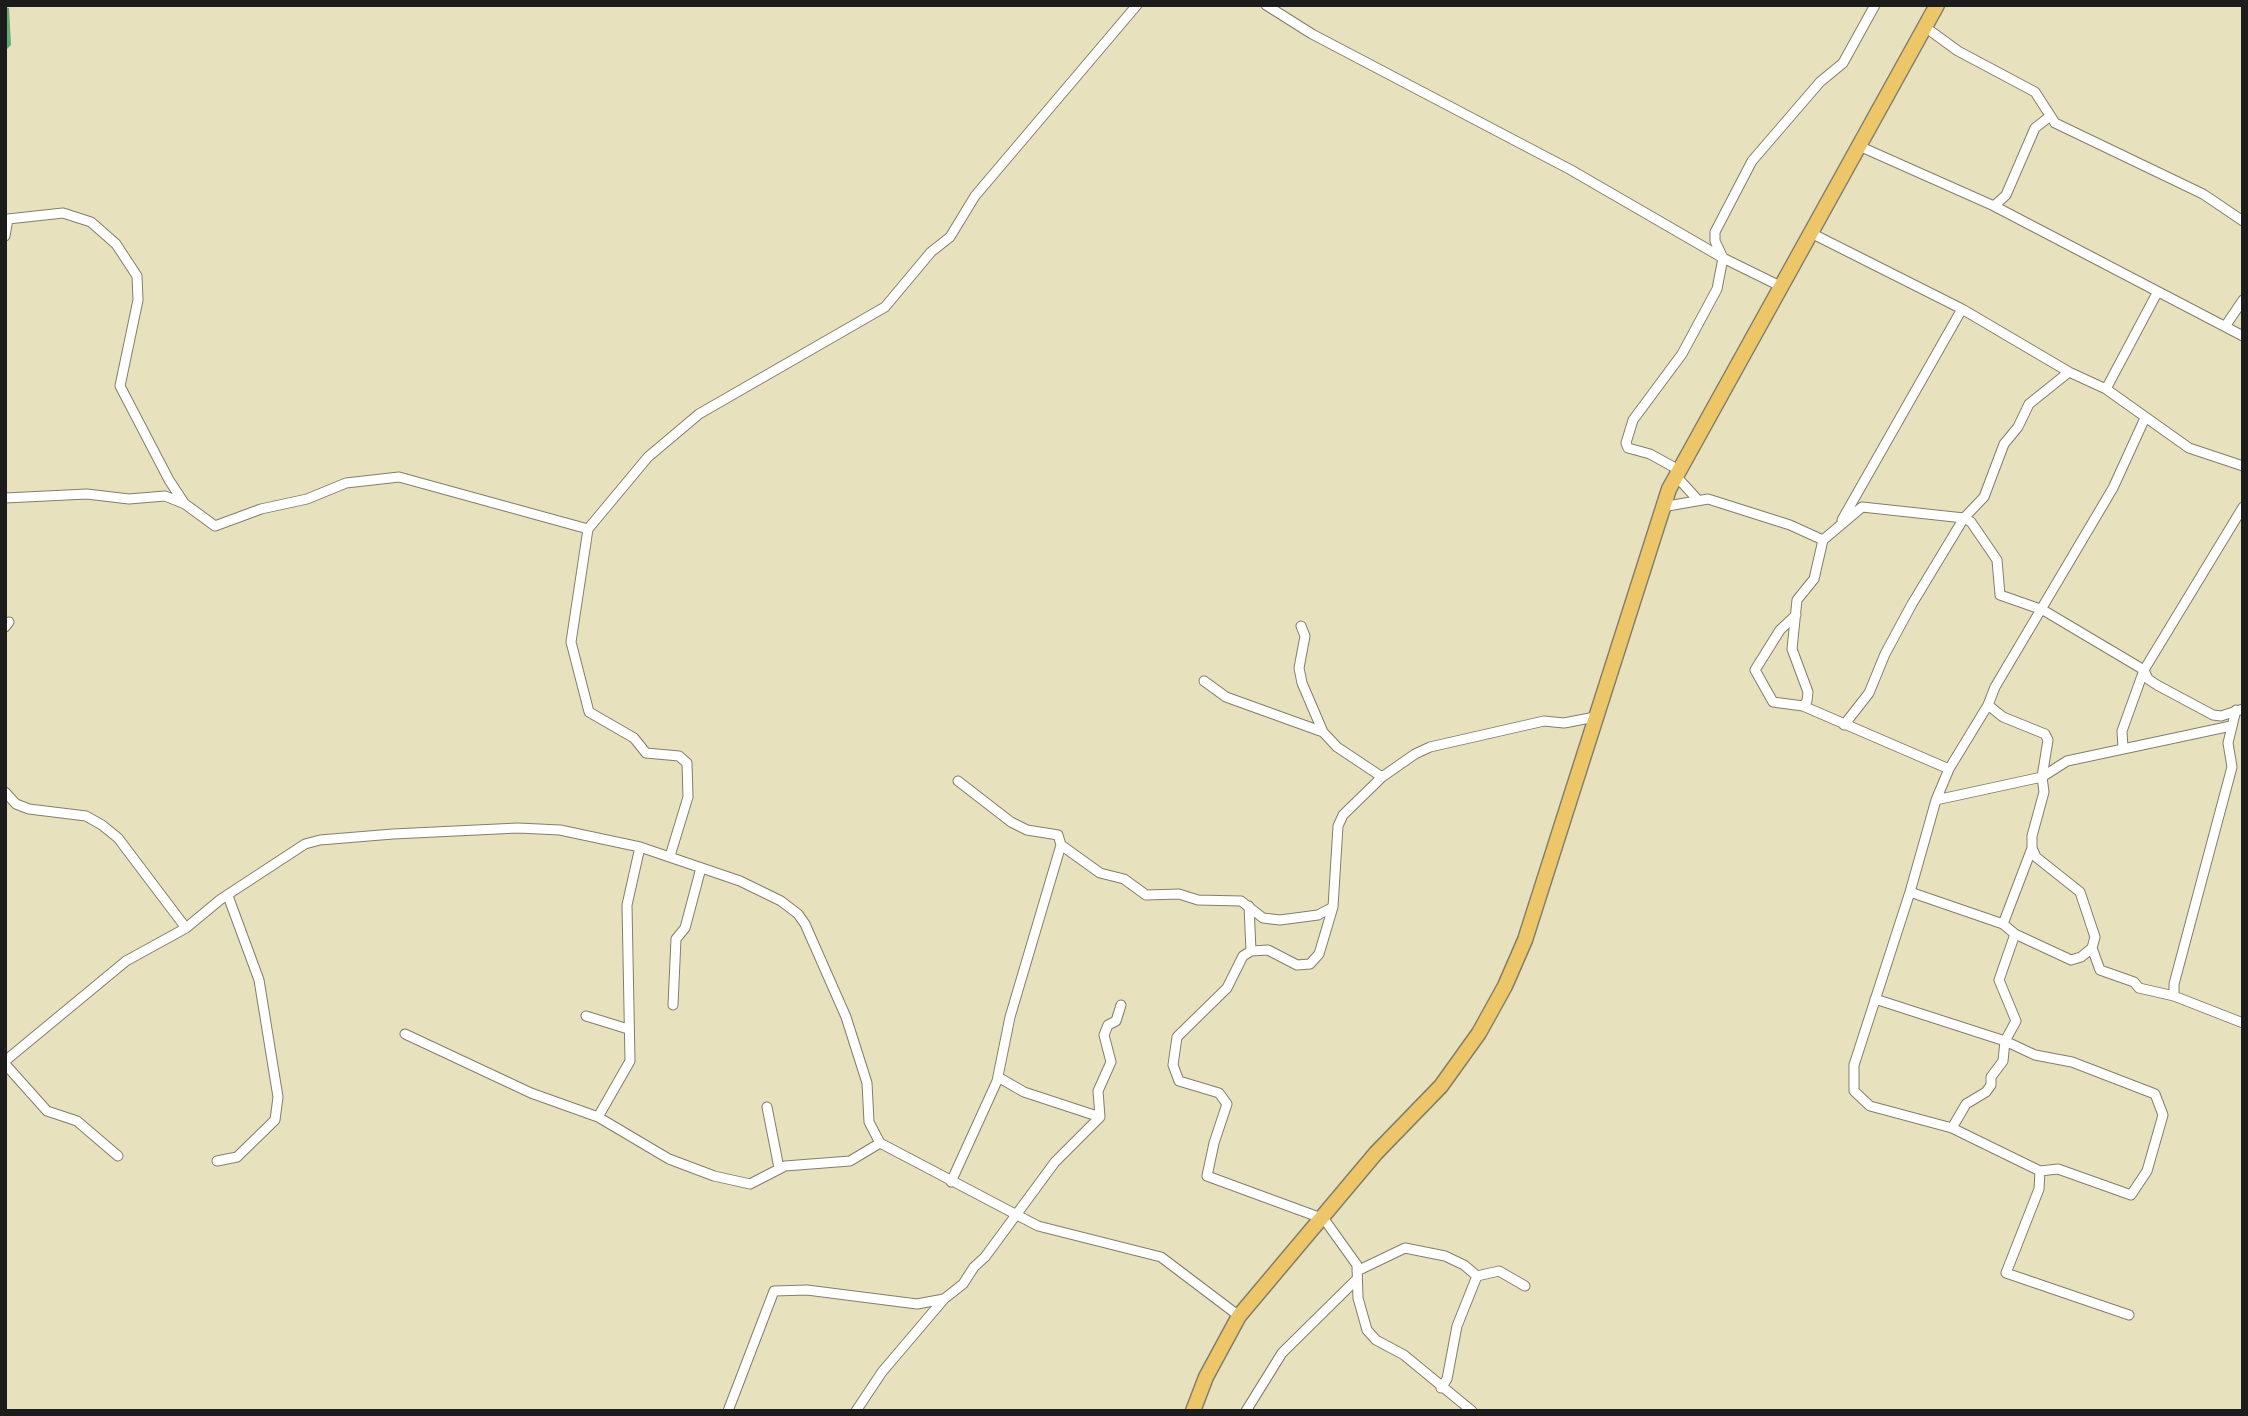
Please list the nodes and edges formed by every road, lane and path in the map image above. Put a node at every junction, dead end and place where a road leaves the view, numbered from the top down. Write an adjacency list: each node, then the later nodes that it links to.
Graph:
1 (1137, 5): 30 (street)
2 (1266, 5): 12 (street)
3 (1875, 5): 12 (street)
4 (1937, 5): 5 (main road)
5 (1925, 27): 6 (street); 7 (main road)
6 (2049, 117): 8 (street); 9 (street)
7 (1859, 146): 8 (street); 10 (main road)
8 (1994, 206): 14 (street)
9 (2243, 220)
10 (1811, 233): 13 (main road); 16 (street)
11 (5, 236): 26 (street)
12 (1723, 258): 13 (street); 23 (street)
13 (1782, 287): 23 (main road)
14 (2157, 293): 17 (street); 20 (street)
15 (2243, 300): 17 (street)
16 (1962, 309): 19 (street); 31 (street)
17 (2226, 325): 18 (street)
18 (2243, 336)
19 (2069, 372): 20 (street); 29 (street)
20 (2106, 389): 21 (street)
21 (2145, 418): 22 (street); 33 (street)
22 (2243, 466)
23 (1677, 473): 25 (street); 27 (main road)
24 (5, 498): 26 (street)
25 (1697, 499): 27 (street); 32 (street)
26 (185, 504): 30 (street)
27 (1662, 507): 42 (main road)
28 (2243, 507): 36 (street)
29 (1964, 518): 31 (street); 33 (street); 43 (street)
30 (588, 529): 56 (street)
31 (1836, 532): 32 (street)
32 (1823, 540): 34 (street)
33 (2043, 610): 36 (street); 38 (street)
34 (1796, 615): 39 (street); 39 (street)
35 (1301, 626): 45 (street)
36 (2144, 670): 41 (street); 46 (street)
37 (1204, 681): 45 (street)
38 (1989, 705): 47 (street); 49 (street)
39 (1802, 706): 43 (street)
40 (2239, 710): 41 (street); 44 (street)
41 (2221, 716): 44 (street)
42 (1595, 717): 48 (street); 91 (main road)
43 (1844, 725): 47 (street)
44 (2231, 726): 46 (street); 69 (street)
45 (1323, 733): 48 (street)
46 (2123, 748): 49 (street)
47 (1949, 769): 52 (street)
48 (1382, 777): 61 (street)
49 (2042, 777): 52 (street); 55 (street)
50 (958, 781): 53 (street)
51 (5, 793): 63 (street)
52 (1936, 800): 58 (street)
53 (1061, 845): 60 (street); 79 (street)
54 (640, 847): 56 (street); 59 (street); 75 (street)
55 (2032, 848): 62 (street); 65 (street)
56 (670, 856): 57 (street)
57 (701, 868): 71 (street); 84 (street)
58 (1910, 891): 62 (street); 70 (street)
59 (228, 896): 63 (street); 86 (street)
60 (1249, 906): 61 (street); 66 (street)
61 (1334, 907): 66 (street)
62 (2003, 924): 64 (street)
63 (186, 928): 78 (street)
64 (2015, 934): 67 (street); 77 (street)
65 (2092, 947): 67 (street); 68 (street)
66 (1251, 951): 91 (street)
67 (2071, 960): 68 (street)
68 (2100, 970): 69 (street)
69 (2174, 996): 74 (street)
70 (1875, 999): 77 (street); 83 (street)
71 (673, 1005)
72 (1121, 1005): 82 (street)
73 (586, 1016): 75 (street)
74 (2243, 1023)
75 (628, 1029): 81 (street)
76 (405, 1034): 81 (street)
77 (2005, 1041): 83 (street); 88 (street)
78 (5, 1063): 85 (street)
79 (998, 1077): 82 (street); 89 (street)
80 (767, 1107): 87 (street)
81 (598, 1117): 87 (street)
82 (1100, 1117): 90 (street)
83 (1952, 1128): 88 (street)
84 (880, 1143): 87 (street); 89 (street)
85 (118, 1156)
86 (217, 1161)
87 (779, 1168)
88 (2040, 1171): 96 (street)
89 (951, 1182): 90 (street)
90 (1014, 1215): 95 (street); 97 (street)
91 (1324, 1219): 92 (street); 97 (main road)
92 (1357, 1275): 93 (street); 98 (street); 102 (street)
93 (1478, 1276): 94 (street); 98 (street)
94 (1525, 1286)
95 (944, 1299): 99 (street); 100 (street)
96 (2129, 1315)
97 (1239, 1316): 101 (main road)
98 (1441, 1388): 103 (street)
99 (728, 1411)
100 (856, 1411)
101 (1193, 1411)
102 (1246, 1411)
103 (1472, 1411)

